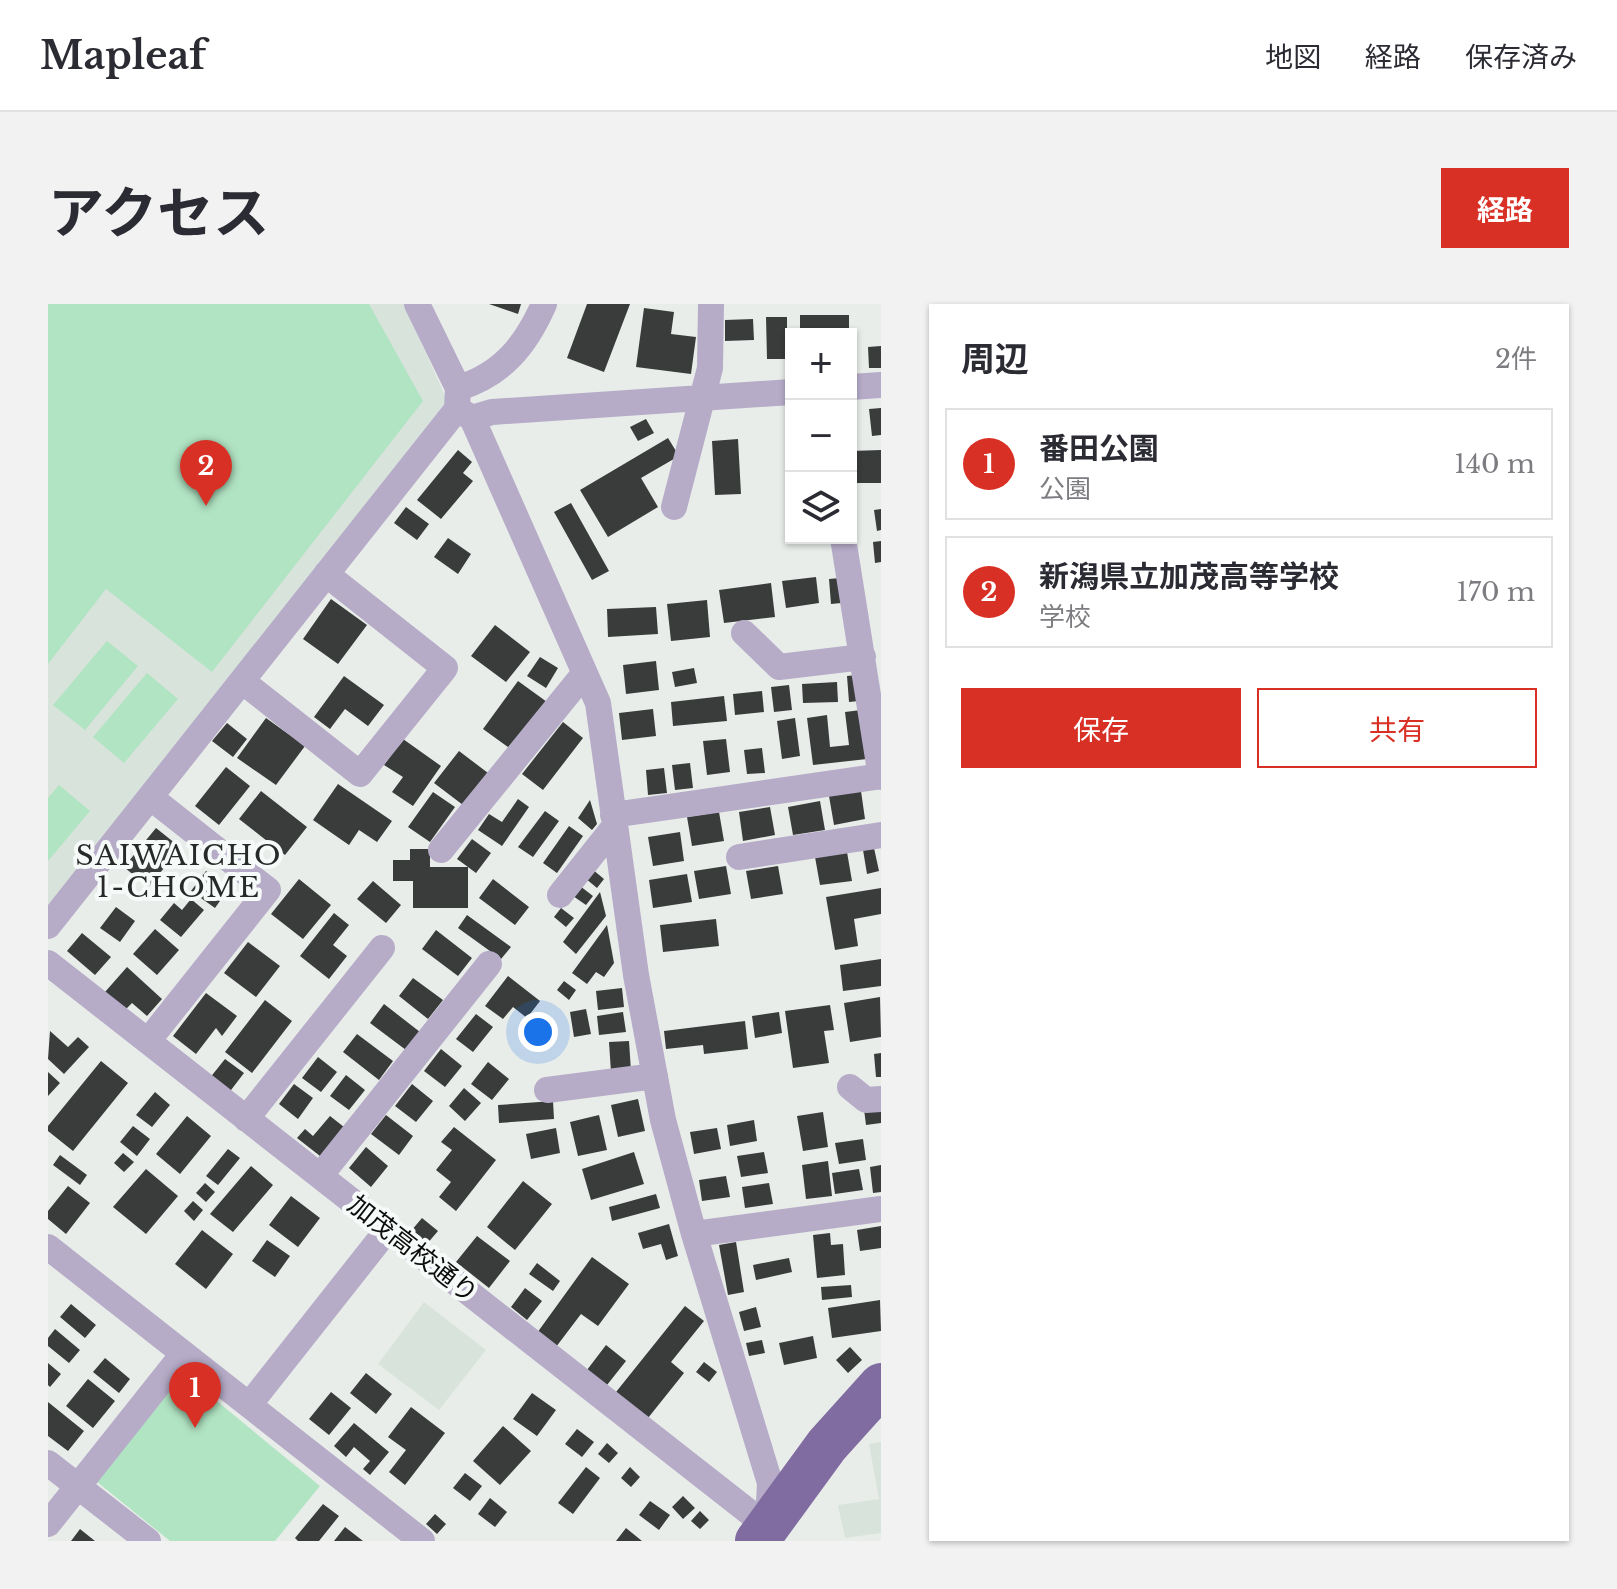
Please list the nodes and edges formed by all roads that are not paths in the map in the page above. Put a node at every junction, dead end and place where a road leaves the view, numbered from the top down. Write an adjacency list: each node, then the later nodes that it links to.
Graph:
1 (417, 304): 8 (street)
2 (544, 304): 8 (street)
3 (711, 304): 7 (street)
4 (881, 385): 5 (street)
5 (857, 387)
6 (785, 392): 7 (street)
7 (701, 398): 8 (street); 9 (street)
8 (462, 405): 11 (street); 14 (street)
9 (674, 507)
10 (844, 544): 13 (street)
11 (326, 574): 15 (street); 15 (street)
12 (744, 633): 13 (street)
13 (863, 657): 16 (street)
14 (584, 674): 18 (street); 20 (street)
15 (242, 681): 17 (street)
16 (881, 776): 18 (street)
17 (150, 797): 23 (street); 27 (street)
18 (614, 821): 22 (street); 28 (street)
19 (881, 835): 21 (street)
20 (441, 850)
21 (739, 857)
22 (560, 895)
23 (48, 926)
24 (382, 948): 32 (street)
25 (48, 963): 27 (street, 加茂高校通り)
26 (489, 964): 33 (street)
27 (148, 1041): 32 (street, 加茂高校通り)
28 (655, 1076): 30 (street); 36 (street)
29 (850, 1087): 31 (street)
30 (547, 1090)
31 (881, 1099)
32 (246, 1119): 33 (street, 加茂高校通り)
33 (320, 1176): 35 (street, 加茂高校通り)
34 (881, 1209): 36 (street)
35 (388, 1229): 40 (street); 44 (street, 加茂高校通り)
36 (694, 1234): 44 (street)
37 (48, 1247): 38 (street)
38 (183, 1354): 40 (street); 42 (street)
39 (881, 1385): 44 (highway)
40 (249, 1405): 46 (street)
41 (48, 1463): 42 (street)
42 (78, 1486): 43 (street); 45 (street)
43 (48, 1524)
44 (765, 1536)
45 (148, 1541)
46 (422, 1541)

